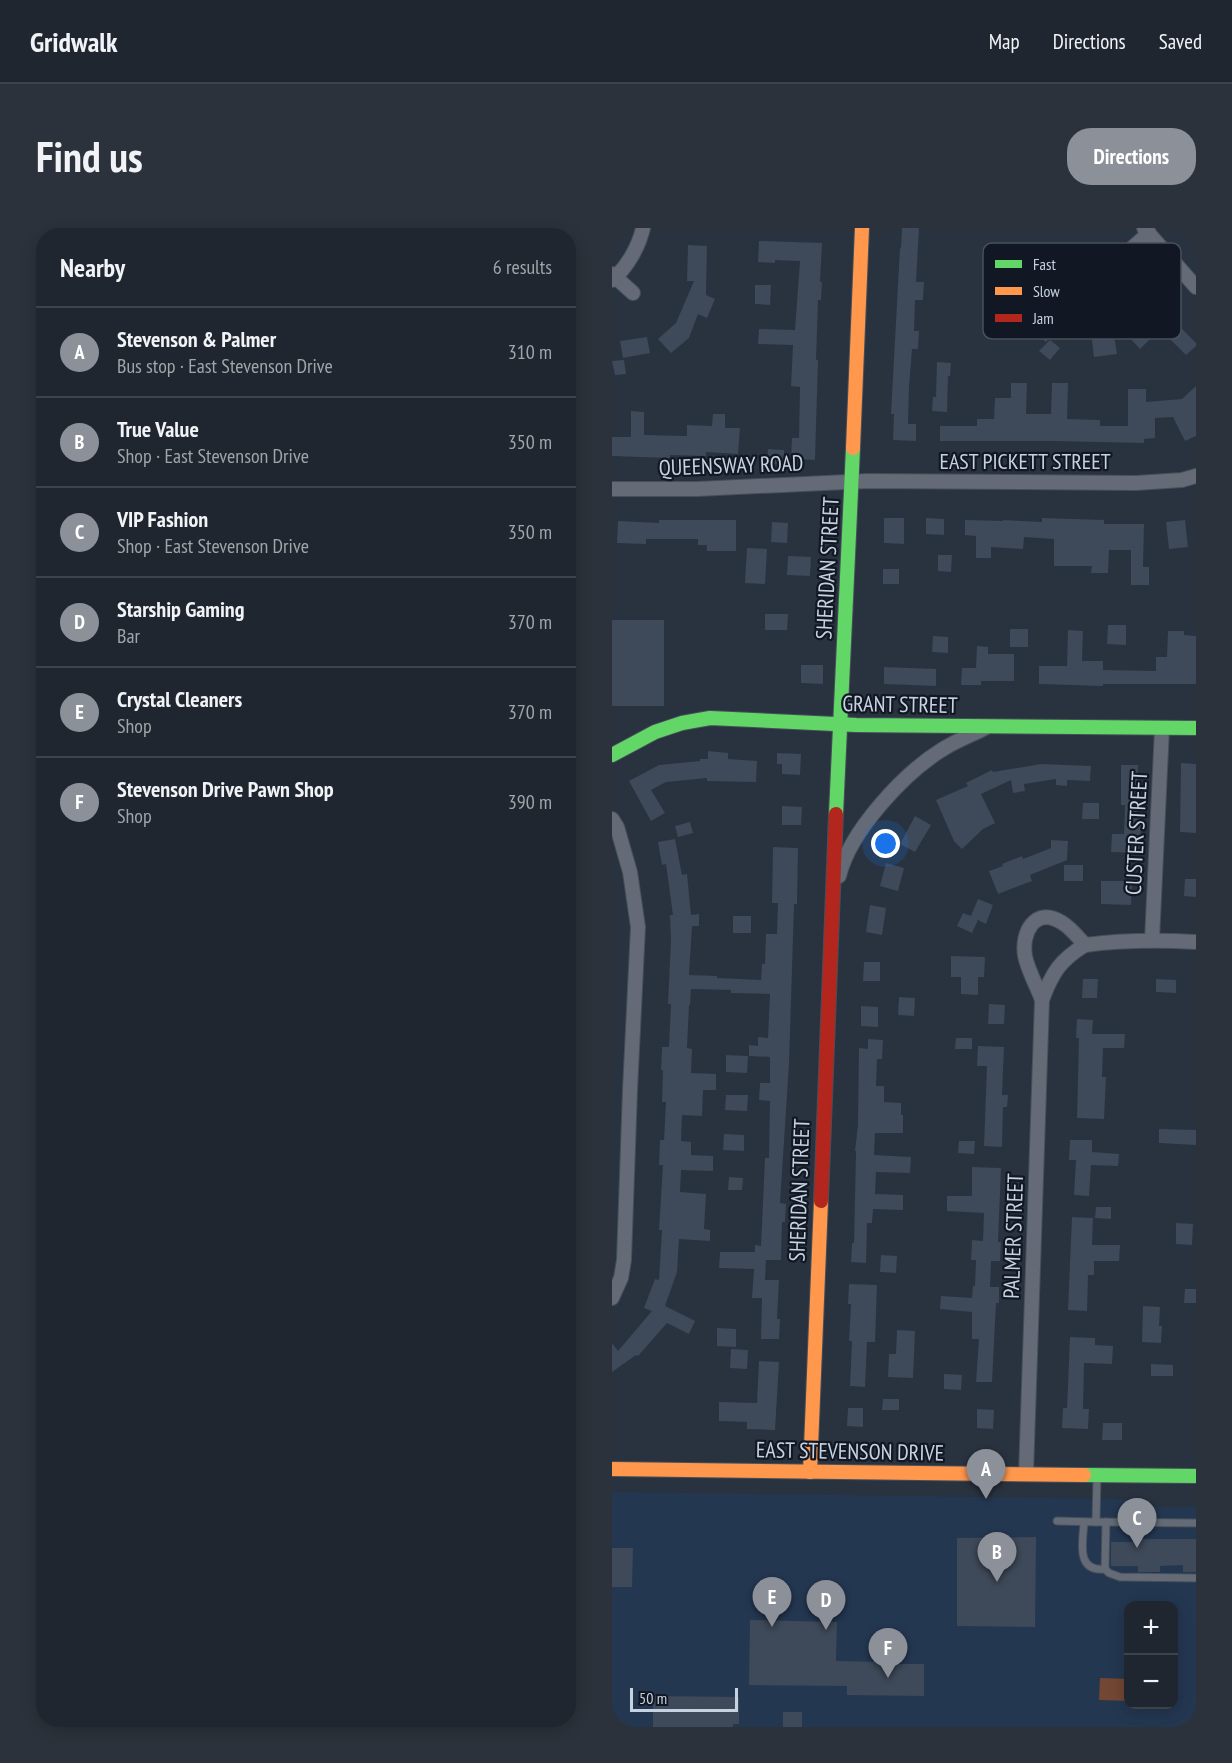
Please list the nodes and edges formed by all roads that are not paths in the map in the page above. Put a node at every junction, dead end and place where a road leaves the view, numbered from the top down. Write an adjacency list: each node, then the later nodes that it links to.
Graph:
1 (643, 228): 7 (street)
2 (862, 228): 11 (street, SHERIDAN STREET)
3 (1146, 231): 4 (street); 5 (street)
4 (1134, 243)
5 (1157, 243)
6 (1181, 270): 8 (street)
7 (613, 277): 9 (street)
8 (1196, 287)
9 (633, 293)
10 (1196, 476): 11 (street, EAST PICKETT STREET)
11 (852, 482): 12 (street, QUEENSWAY ROAD); 13 (street, SHERIDAN STREET)
12 (612, 489)
13 (841, 724): 14 (street, GRANT STREET); 17 (street, GRANT STREET); 19 (street, SHERIDAN STREET)
14 (990, 726): 15 (street, GRANT STREET); 19 (street, SHERIDAN STREET)
15 (1162, 728): 16 (street, GRANT STREET); 20 (street, CUSTER STREET)
16 (1196, 728)
17 (612, 755)
18 (612, 819): 24 (street)
19 (832, 910): 26 (street, SHERIDAN STREET)
20 (1152, 940): 21 (street); 22 (street)
21 (1196, 942)
22 (1085, 945): 23 (street, PALMER STREET); 23 (street, PALMER STREET)
23 (1042, 1000): 27 (street, PALMER STREET)
24 (612, 1298)
25 (612, 1469): 26 (street, EAST STEVENSON DRIVE)
26 (810, 1472): 27 (street, EAST STEVENSON DRIVE)
27 (1026, 1474): 28 (street, EAST STEVENSON DRIVE)
28 (1097, 1475): 29 (street, EAST STEVENSON DRIVE); 32 (lane)
29 (1196, 1476)
30 (1057, 1521): 31 (lane)
31 (1084, 1522): 32 (lane); 35 (lane)
32 (1096, 1522): 33 (lane)
33 (1106, 1522): 34 (lane); 35 (lane)
34 (1196, 1522)
35 (1106, 1569): 36 (lane)
36 (1196, 1578)

